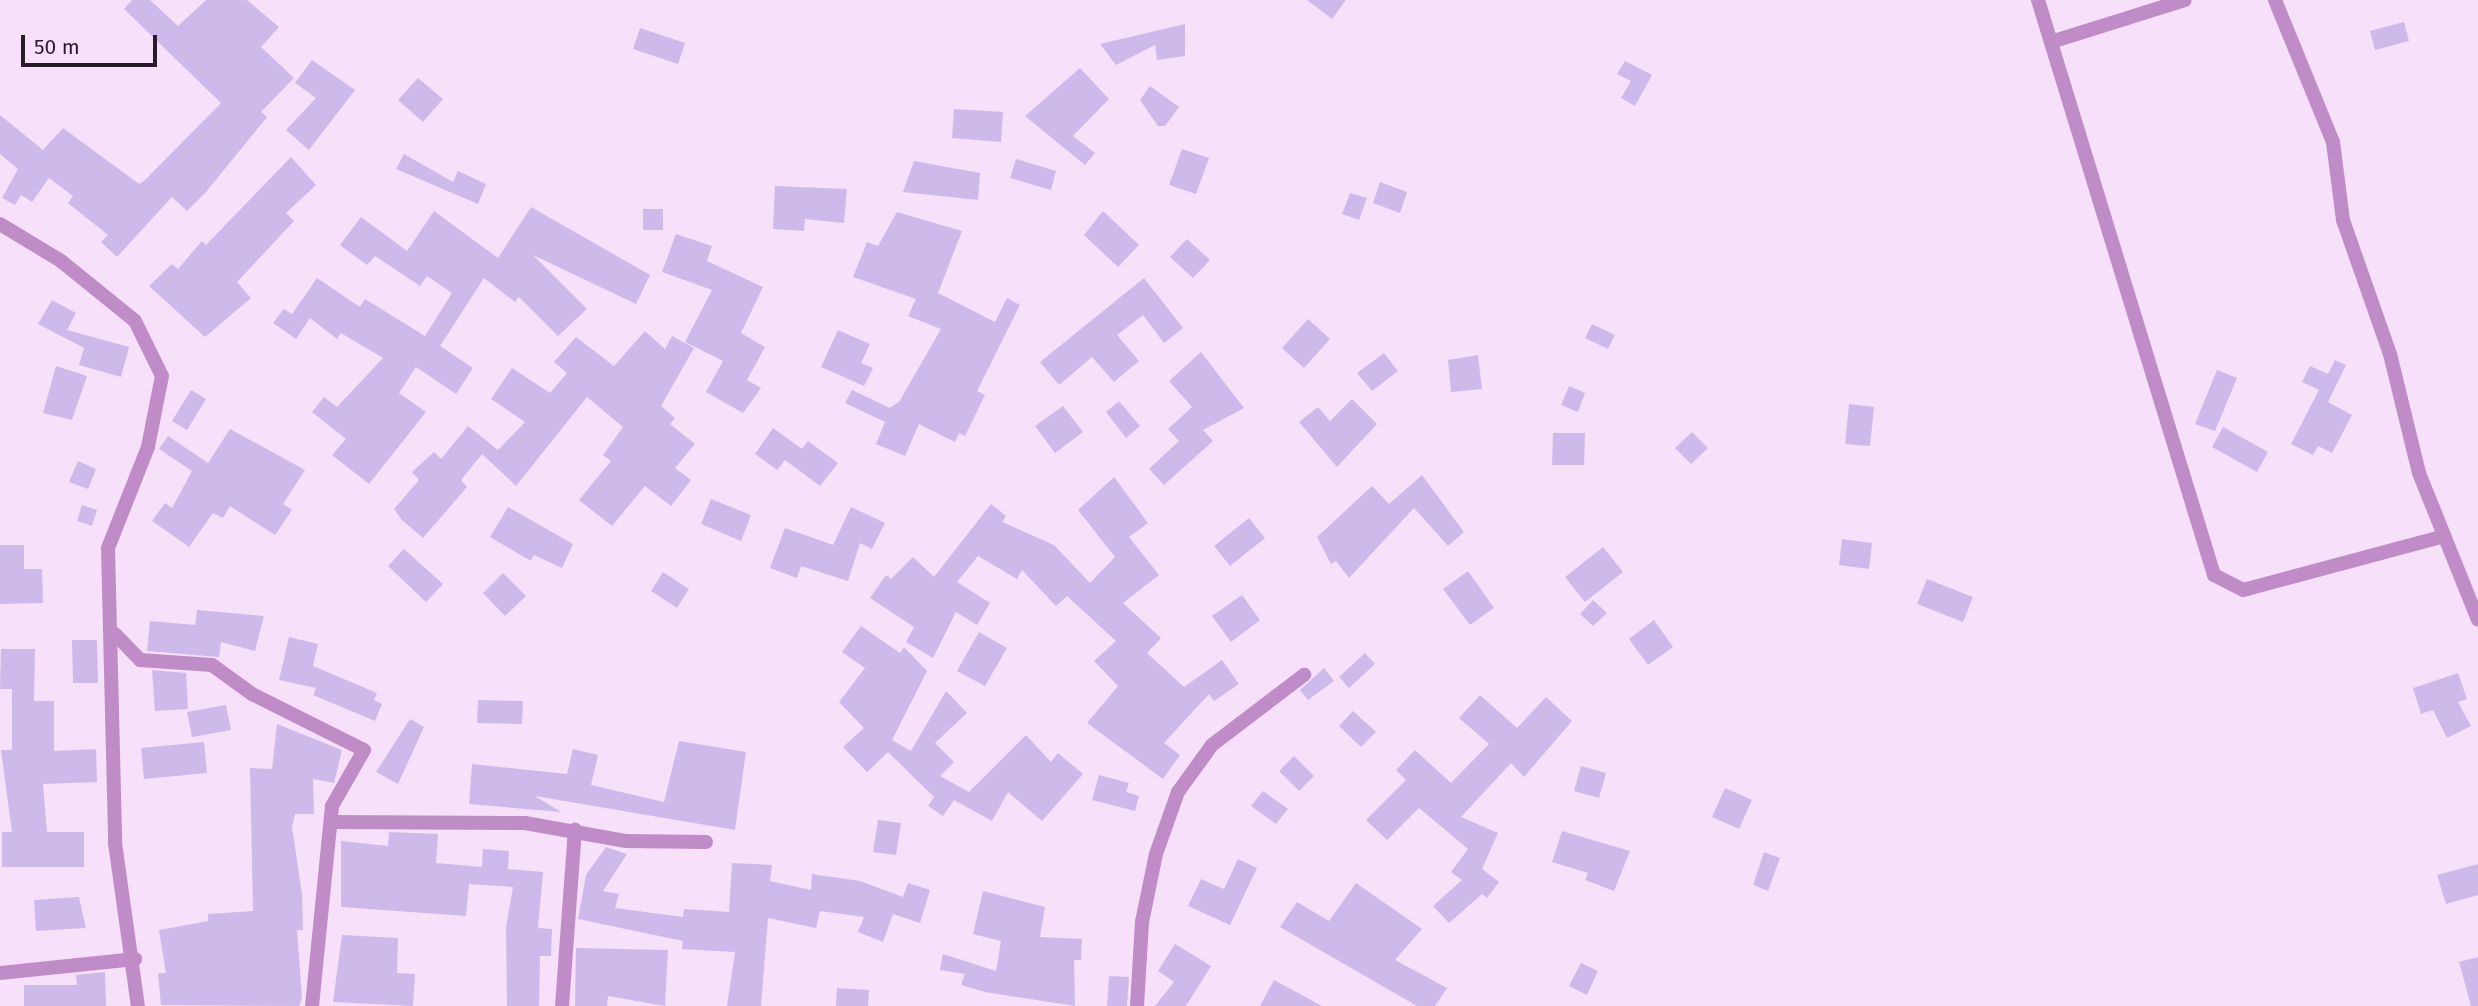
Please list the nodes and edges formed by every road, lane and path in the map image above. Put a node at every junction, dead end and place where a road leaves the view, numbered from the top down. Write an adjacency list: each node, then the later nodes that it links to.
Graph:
1 (2038, 0): 4 (street)
2 (2185, 0): 4 (street)
3 (2274, 0): 6 (street)
4 (2050, 42): 6 (street)
5 (0, 224): 8 (street)
6 (2441, 537): 7 (street)
7 (2478, 620)
8 (115, 634): 10 (street); 13 (street)
9 (1304, 675): 18 (street)
10 (331, 822): 11 (street); 16 (street)
11 (575, 829): 12 (street); 17 (street)
12 (706, 842)
13 (135, 959): 14 (street); 15 (street)
14 (0, 973)
15 (138, 1006)
16 (312, 1006)
17 (562, 1006)
18 (1137, 1006)

